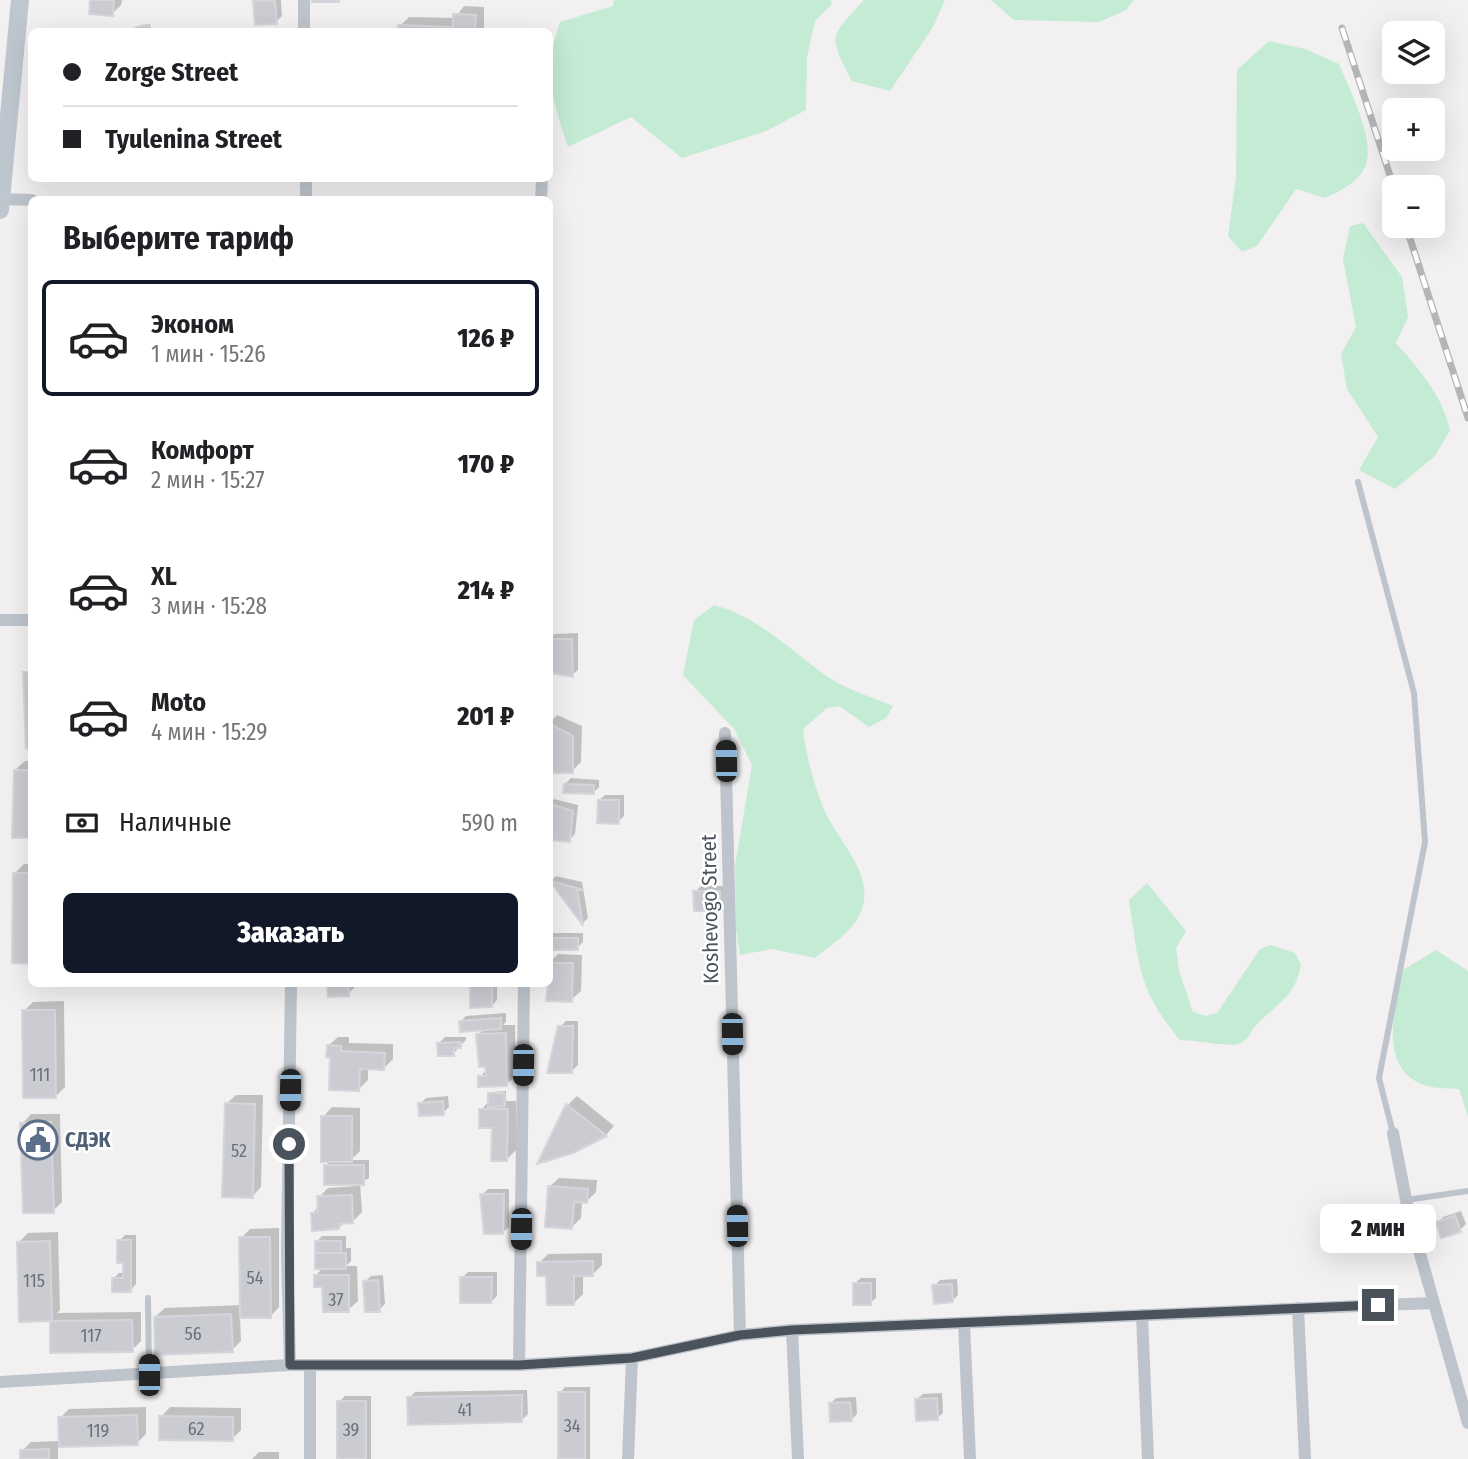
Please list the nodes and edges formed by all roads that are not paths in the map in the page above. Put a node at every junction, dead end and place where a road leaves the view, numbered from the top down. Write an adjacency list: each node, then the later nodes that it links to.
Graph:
1 (20, 0): 4 (main road)
2 (304, 0): 3 (street)
3 (304, 28)
4 (0, 199): 5 (street); 6 (main road)
5 (28, 200)
6 (0, 210)
7 (1358, 482): 13 (lane)
8 (0, 620): 9 (street)
9 (28, 620)
10 (725, 733): 22 (street, Koshevogo Street)
11 (291, 987): 24 (street)
12 (524, 987): 26 (street)
13 (1393, 1133): 15 (street)
14 (1468, 1191): 15 (lane)
15 (1406, 1200): 17 (street)
16 (148, 1298): 27 (lane)
17 (1432, 1303): 18 (street); 29 (street)
18 (1298, 1308): 19 (street); 35 (street)
19 (1142, 1315): 20 (street); 34 (street)
20 (964, 1322): 21 (street); 33 (street)
21 (792, 1330): 22 (street); 32 (street)
22 (740, 1335): 23 (street)
23 (632, 1358): 26 (street); 31 (street)
24 (290, 1365): 25 (street); 27 (street)
25 (310, 1365): 26 (street); 30 (street)
26 (519, 1365)
27 (149, 1375): 28 (street)
28 (0, 1382)
29 (1468, 1423)
30 (310, 1459)
31 (628, 1459)
32 (798, 1459)
33 (970, 1459)
34 (1148, 1459)
35 (1305, 1459)

